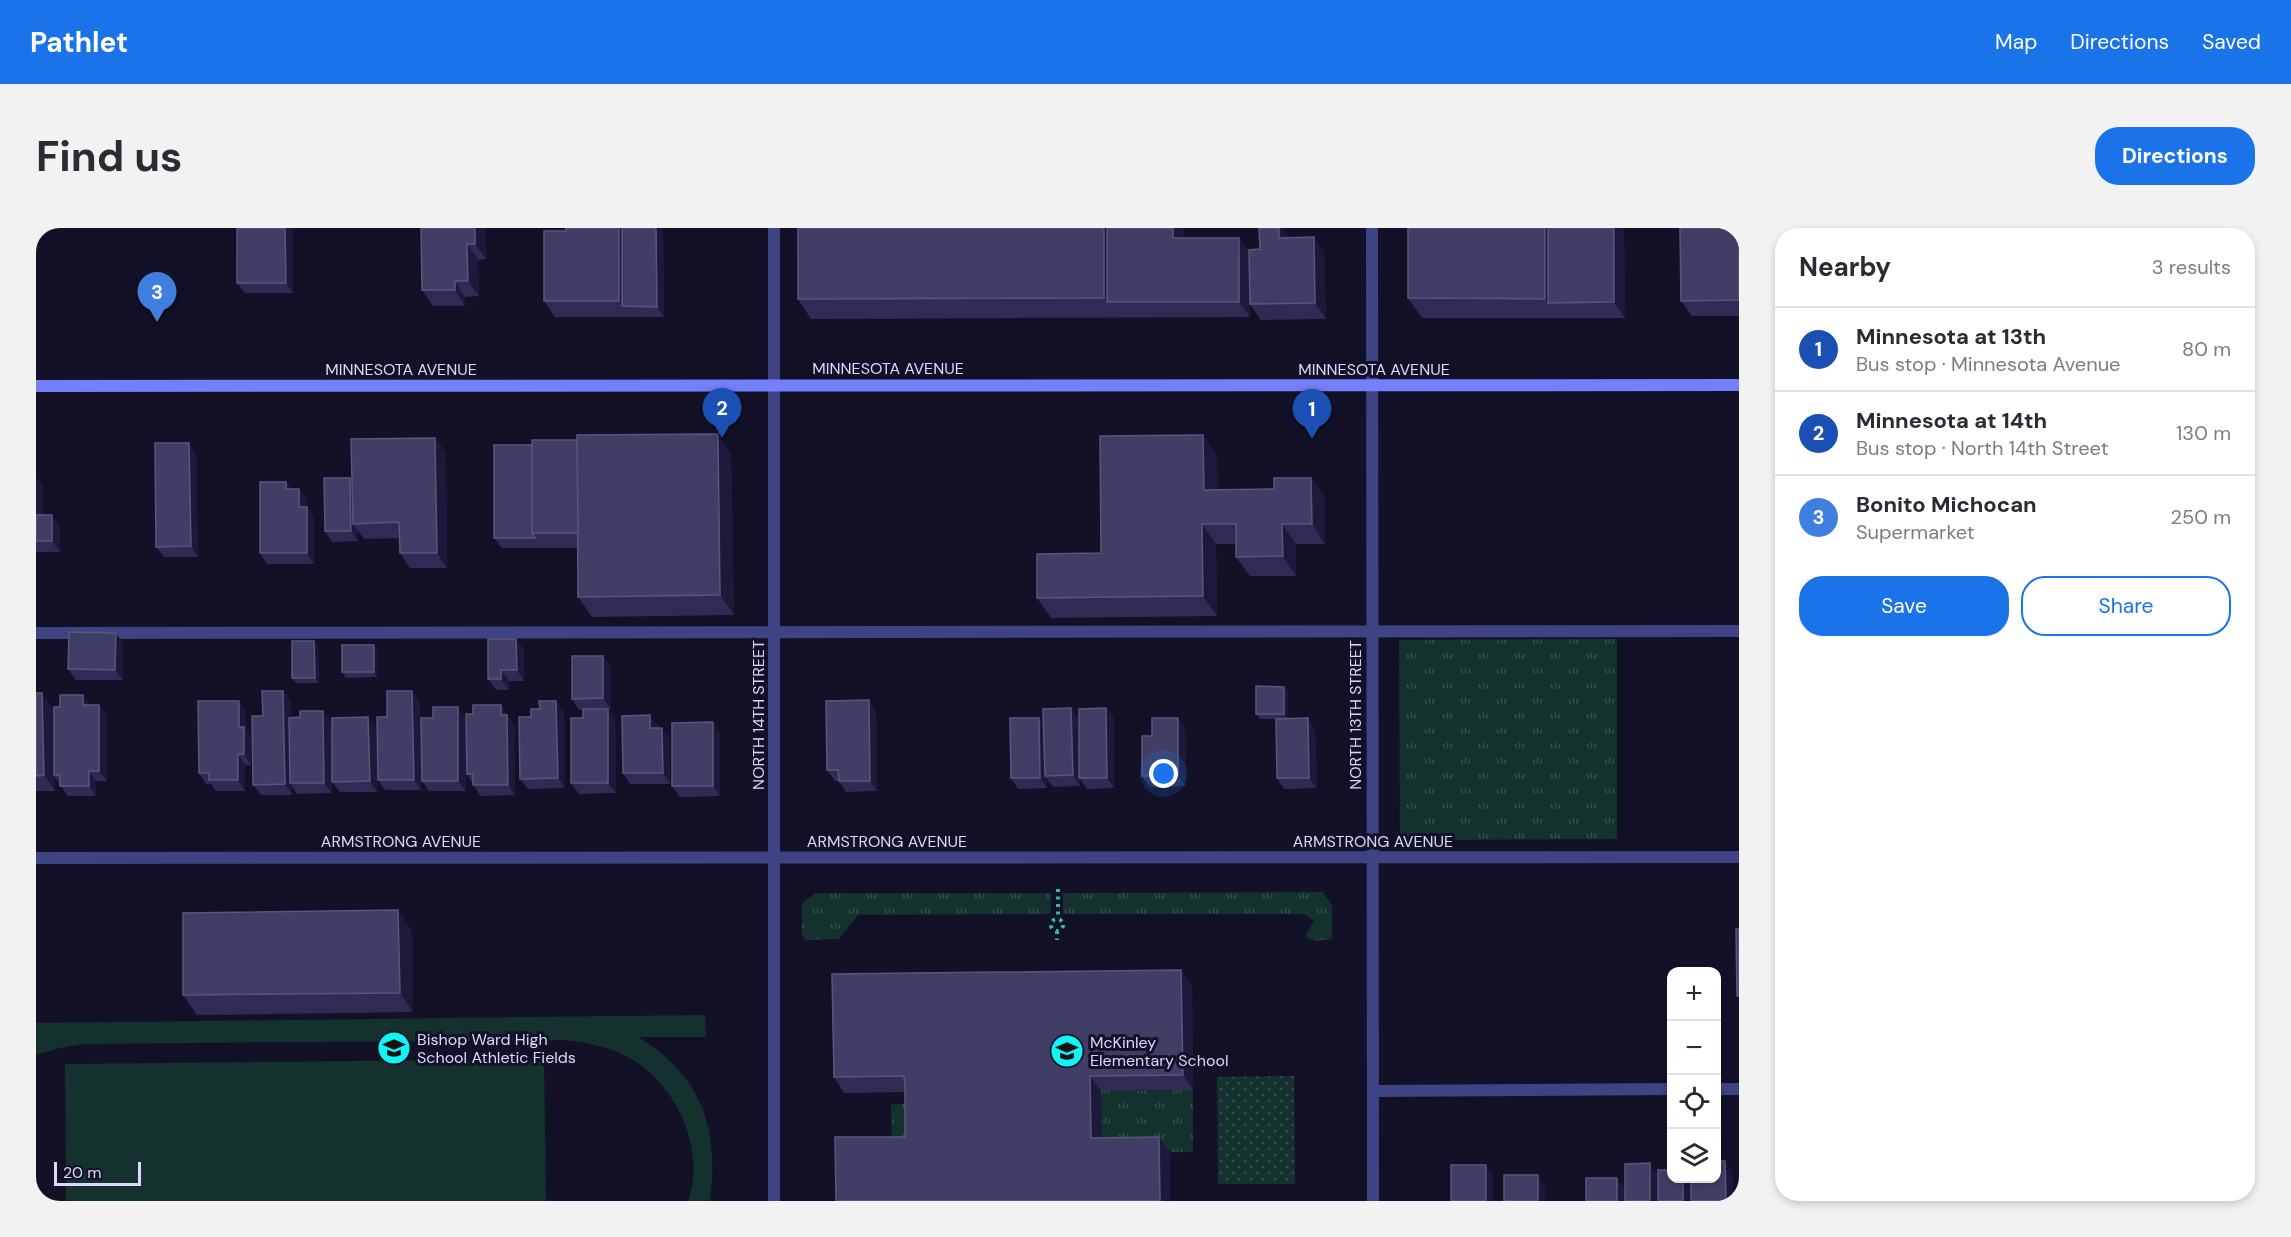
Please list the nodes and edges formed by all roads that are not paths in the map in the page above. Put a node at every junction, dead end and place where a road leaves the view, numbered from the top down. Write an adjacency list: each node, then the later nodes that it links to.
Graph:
1 (774, 228): 3 (street, NORTH 14TH STREET)
2 (1372, 228): 4 (street, NORTH 13TH STREET)
3 (774, 385): 4 (main road, MINNESOTA AVENUE); 6 (main road, MINNESOTA AVENUE); 7 (street, NORTH 14TH STREET)
4 (1372, 385): 5 (main road, MINNESOTA AVENUE); 8 (street, NORTH 13TH STREET)
5 (1739, 385)
6 (36, 386)
7 (774, 631): 8 (street); 10 (street); 13 (street, NORTH 14TH STREET)
8 (1371, 631): 9 (street); 14 (street, NORTH 13TH STREET)
9 (1739, 631)
10 (36, 633)
11 (1739, 857): 14 (street, ARMSTRONG AVENUE)
12 (36, 858): 13 (street, ARMSTRONG AVENUE)
13 (775, 858): 14 (street, ARMSTRONG AVENUE); 19 (street, NORTH 14TH STREET)
14 (1373, 858): 18 (street, NORTH 13TH STREET)
15 (1667, 1089): 18 (street)
16 (1721, 1089): 17 (street)
17 (1739, 1089)
18 (1373, 1091): 20 (street, NORTH 13TH STREET)
19 (774, 1201)
20 (1373, 1201)

